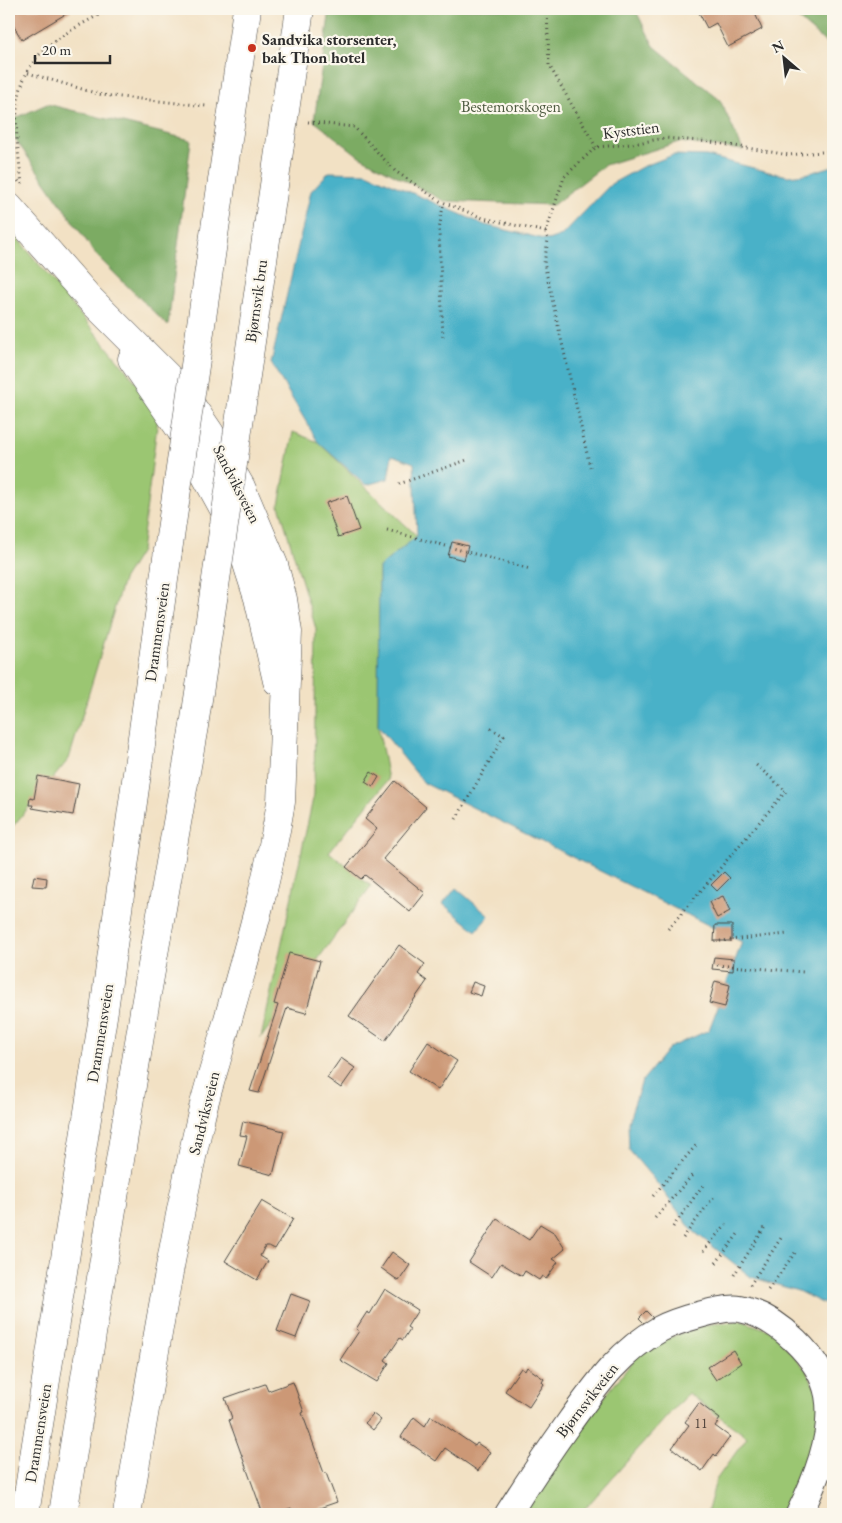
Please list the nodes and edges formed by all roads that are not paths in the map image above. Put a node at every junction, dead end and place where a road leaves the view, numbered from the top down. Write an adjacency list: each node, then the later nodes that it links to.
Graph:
1 (247, 9): 4 (main road, Drammensveien, bridge)
2 (300, 9): 5 (main road, Bjørnsvik bru, bridge)
3 (9, 207): 6 (main road, Sandviksveien)
4 (26, 1514)
5 (63, 1514)
6 (127, 1514)
7 (508, 1514): 8 (street, Bjørnsvikveien)
8 (799, 1514)

